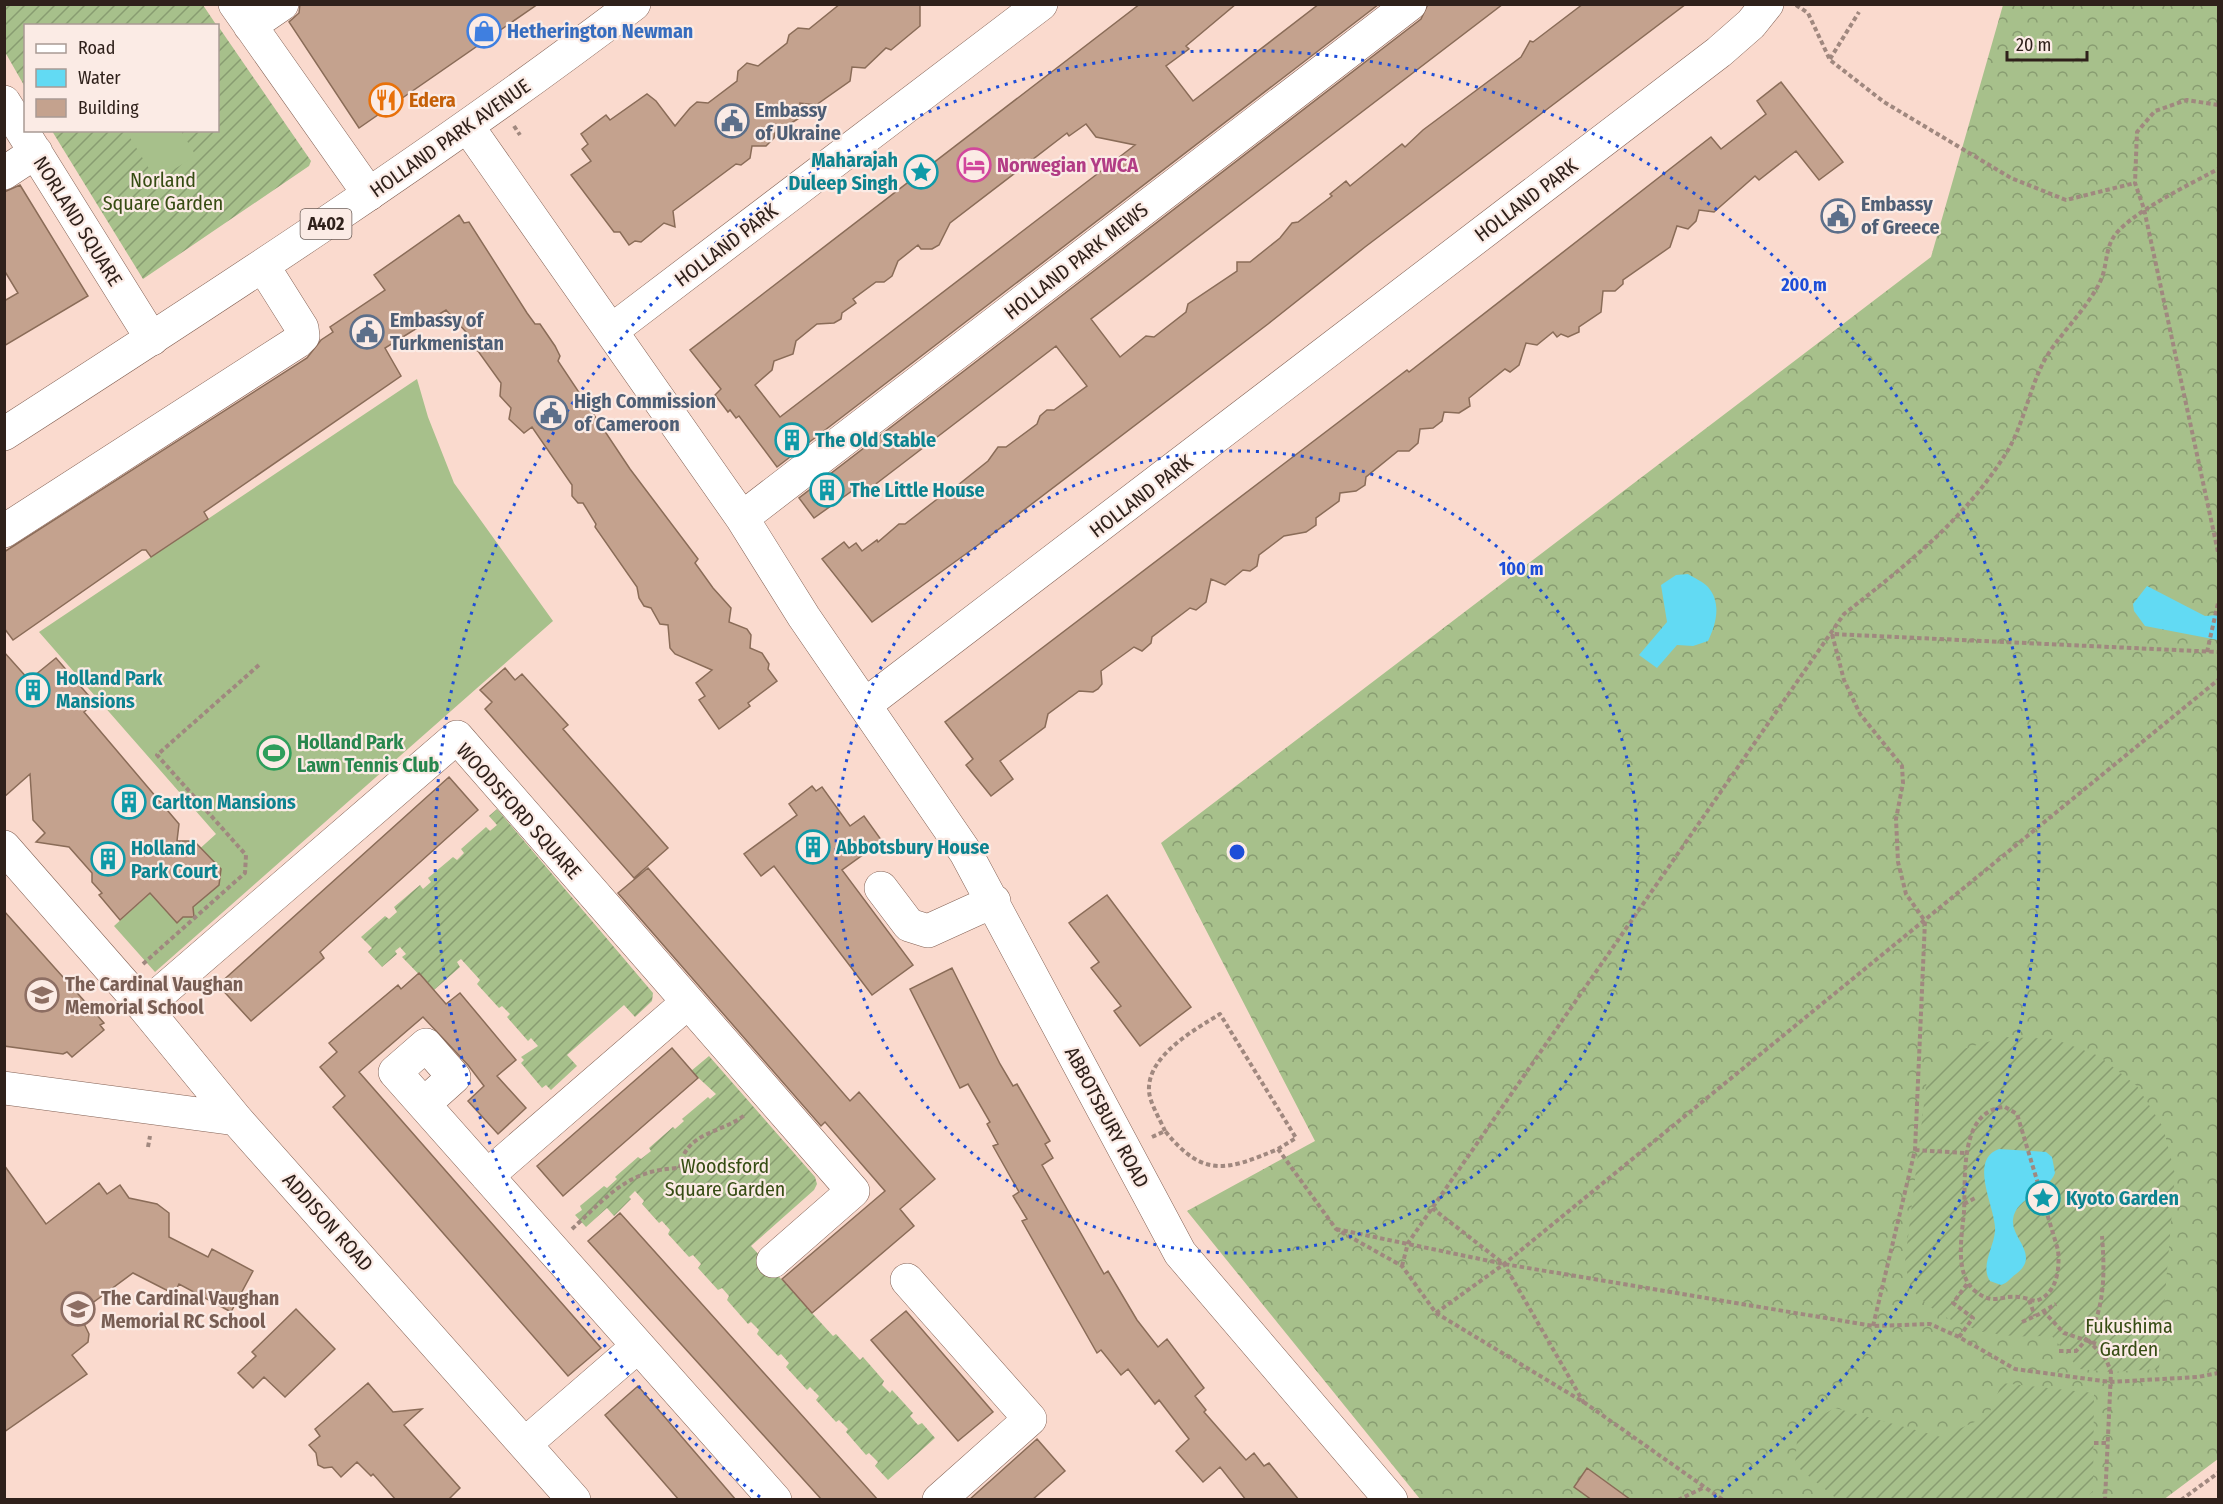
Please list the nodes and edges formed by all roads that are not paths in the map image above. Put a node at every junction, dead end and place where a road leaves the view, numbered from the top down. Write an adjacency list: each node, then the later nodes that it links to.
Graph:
1 (282, 4): 6 (street)
2 (634, 4): 8 (street, HOLLAND PARK AVENUE / A402)
3 (1041, 4): 13 (street, HOLLAND PARK)
4 (1410, 4): 16 (street, HOLLAND PARK MEWS)
5 (1767, 4): 18 (street, HOLLAND PARK)
6 (242, 15): 11 (street)
7 (4, 102): 9 (street, NORLAND SQUARE)
8 (468, 127): 11 (street, HOLLAND PARK AVENUE / A402); 13 (street)
9 (36, 152): 10 (street); 14 (street, NORLAND SQUARE)
10 (4, 173)
11 (369, 194): 12 (street, HOLLAND PARK AVENUE / A402)
12 (263, 266): 14 (street, HOLLAND PARK AVENUE / A402); 17 (street)
13 (611, 331): 16 (street)
14 (152, 339): 15 (street, HOLLAND PARK AVENUE / A402)
15 (4, 434)
16 (742, 518): 18 (street)
17 (4, 531)
18 (866, 704): 21 (street, ABBOTSBURY ROAD)
19 (4, 847): 23 (street, ADDISON ROAD)
20 (881, 888): 21 (street)
21 (994, 901): 35 (street, ABBOTSBURY ROAD)
22 (687, 1003): 23 (street, WOODSFORD SQUARE); 27 (street); 28 (street, WOODSFORD SQUARE)
23 (144, 1007): 26 (street, ADDISON ROAD)
24 (4, 1088): 26 (street)
25 (424, 1104): 27 (street)
26 (236, 1119): 31 (street, ADDISON ROAD)
27 (487, 1176): 30 (street)
28 (773, 1261)
29 (907, 1280): 34 (street)
30 (637, 1347): 31 (street); 33 (street)
31 (525, 1444): 32 (street, ADDISON ROAD)
32 (574, 1500)
33 (775, 1500)
34 (939, 1500)
35 (1391, 1500)

